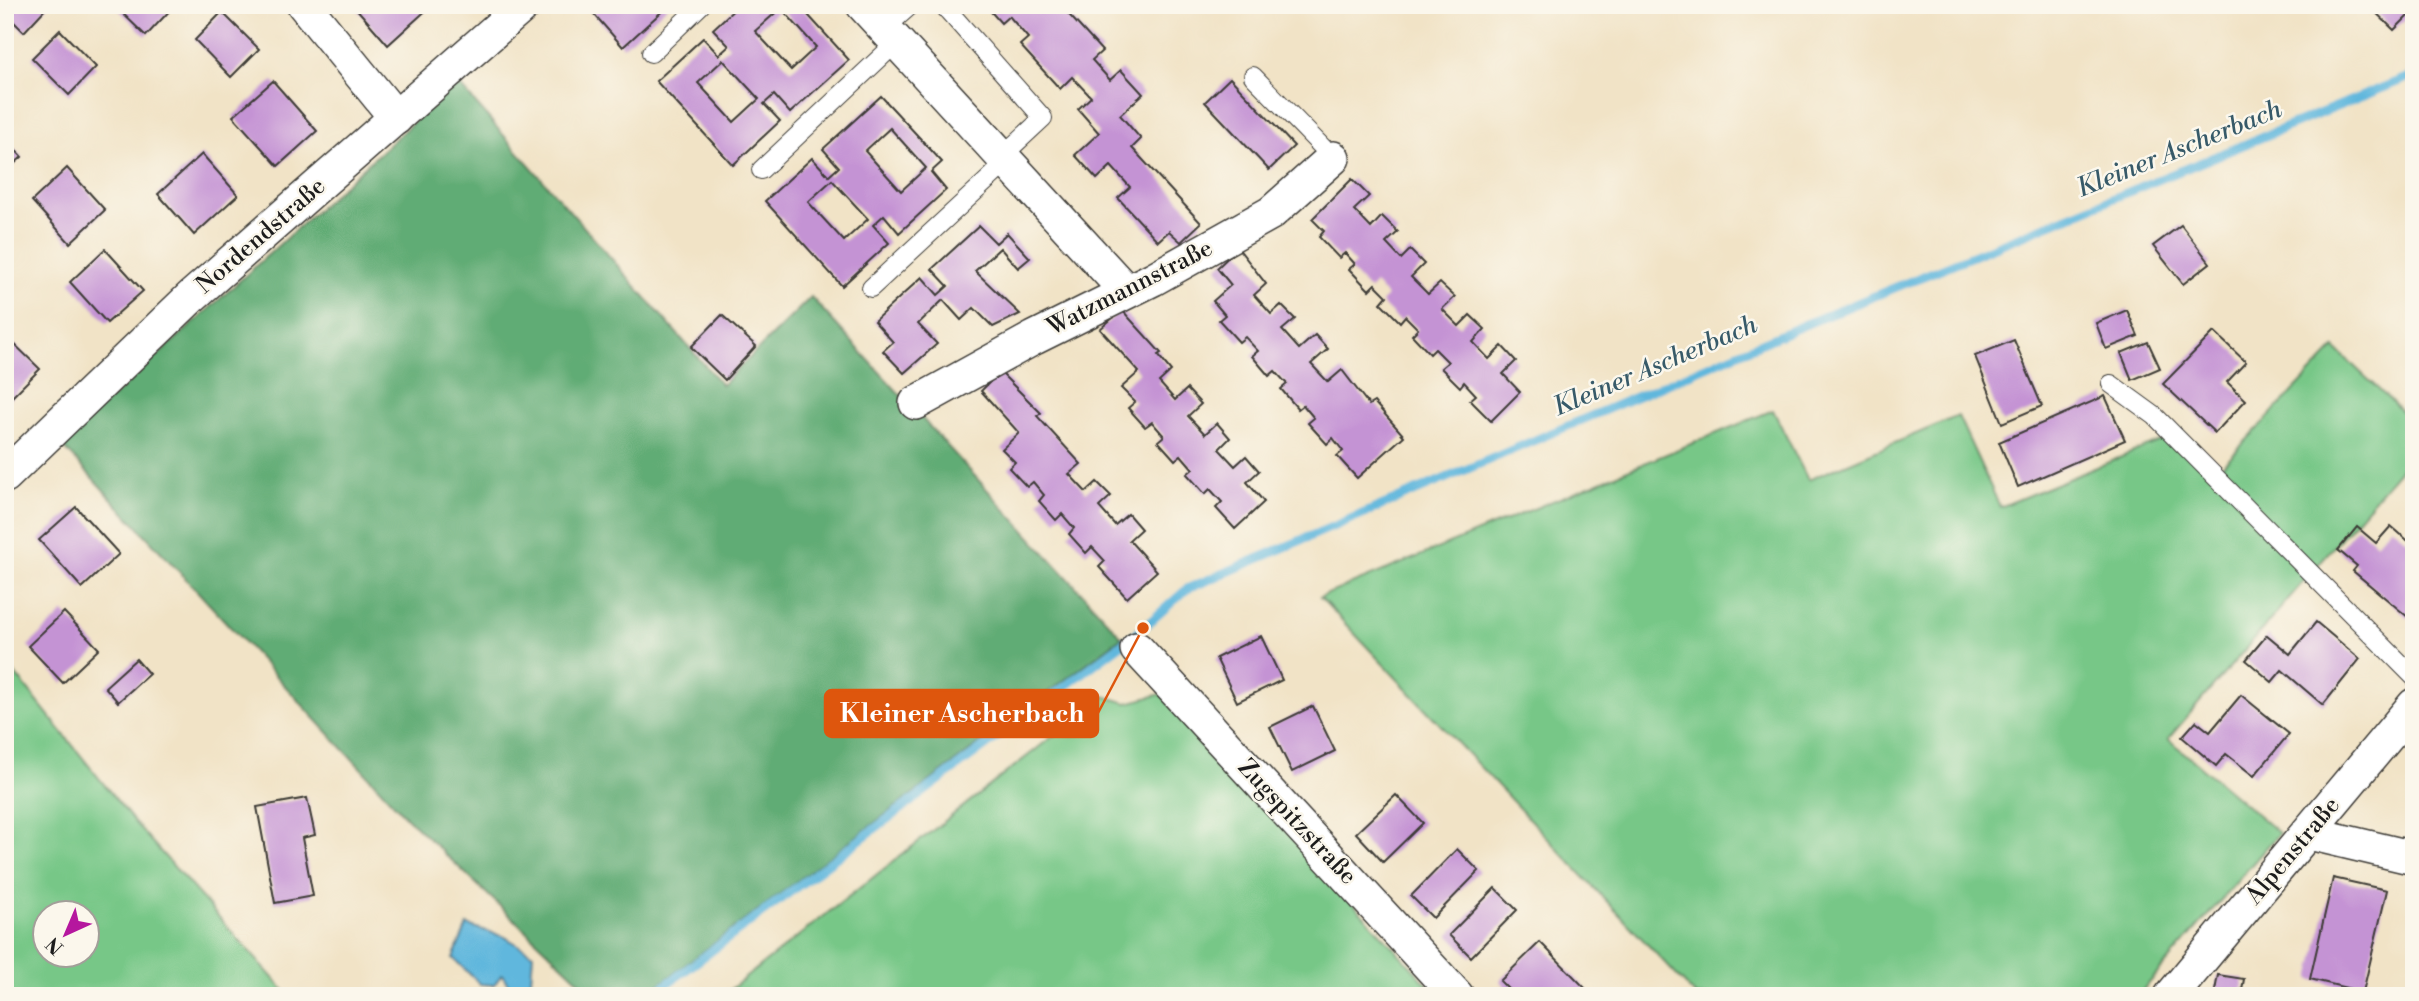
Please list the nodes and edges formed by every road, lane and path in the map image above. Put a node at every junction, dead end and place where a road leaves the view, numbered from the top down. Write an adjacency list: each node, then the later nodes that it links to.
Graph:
1 (304, 5): 9 (street)
2 (524, 5): 9 (street, Nordendstraße)
3 (701, 5): 7 (lane)
4 (911, 5): 6 (lane)
5 (943, 5): 11 (lane)
6 (881, 25): 11 (street); 12 (lane)
7 (651, 53)
8 (1253, 76): 10 (lane)
9 (396, 118): 17 (street, Nordendstraße)
10 (1333, 158): 14 (street, Watzmannstraße)
11 (1004, 160): 13 (lane); 14 (street)
12 (761, 170)
13 (871, 288)
14 (1126, 291): 16 (street, Watzmannstraße)
15 (2111, 384): 19 (lane)
16 (916, 403)
17 (5, 475)
18 (1137, 649): 23 (street, Zugspitzstraße)
19 (2414, 677)
20 (2414, 705): 21 (street, Alpenstraße)
21 (2309, 833): 22 (street); 24 (street, Alpenstraße)
22 (2414, 858)
23 (1457, 996)
24 (2171, 996)

